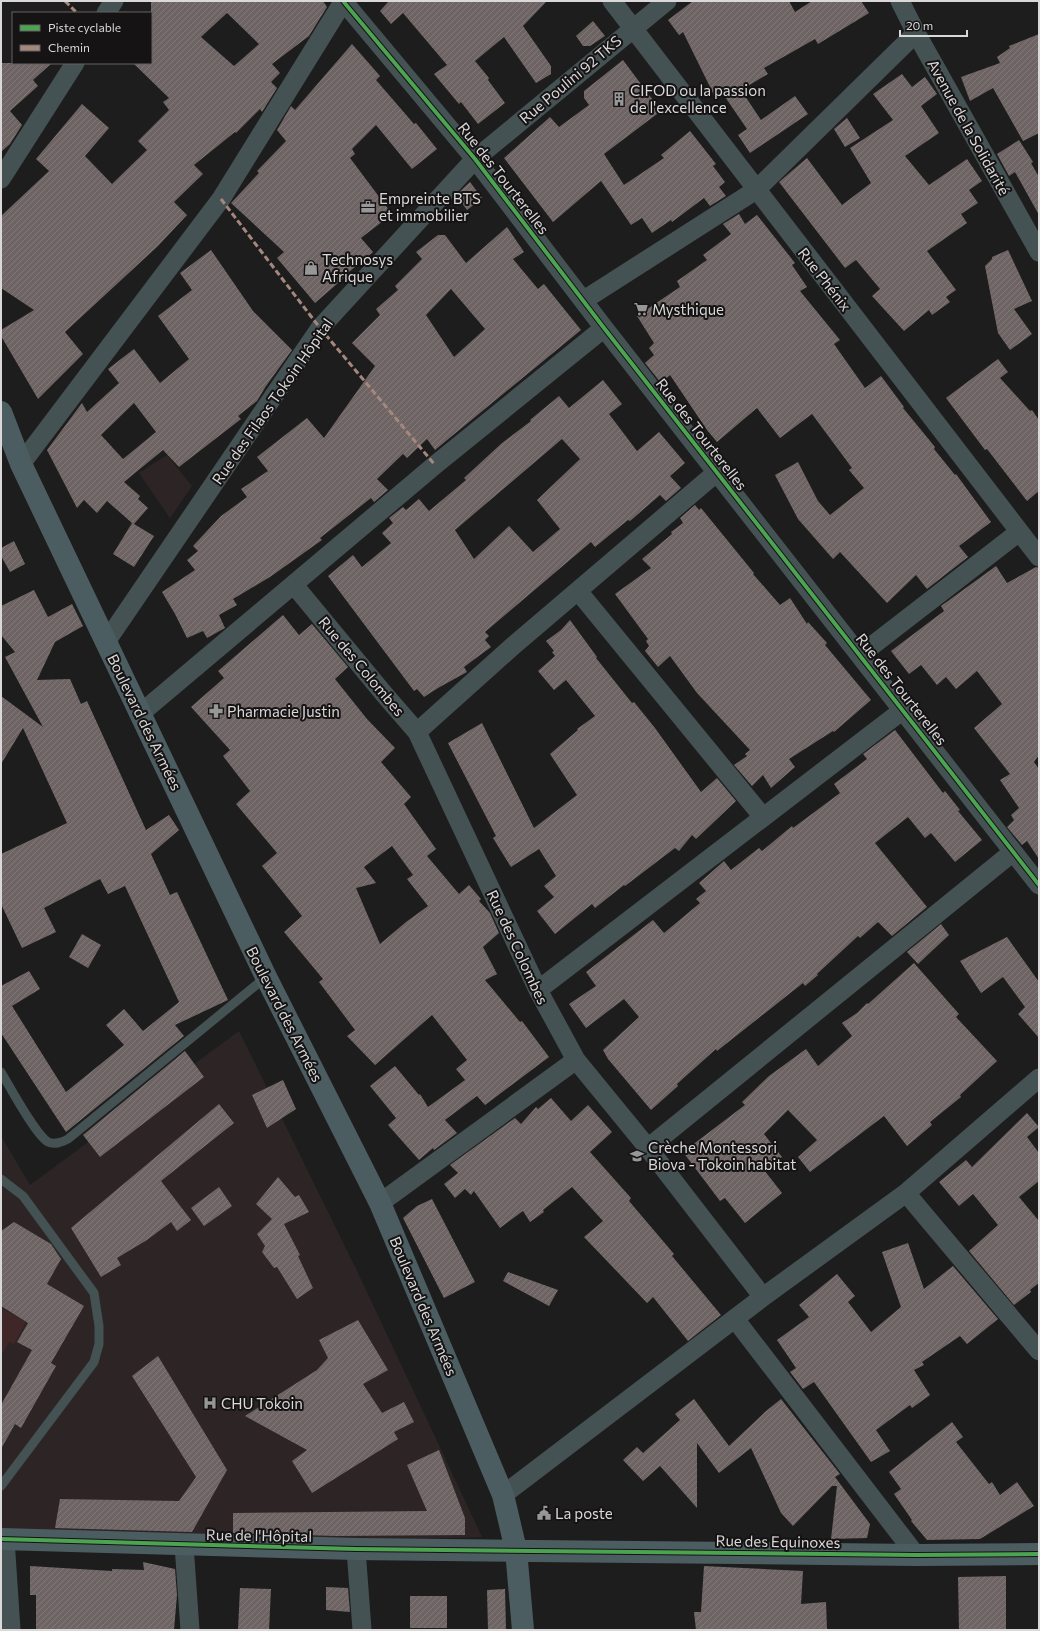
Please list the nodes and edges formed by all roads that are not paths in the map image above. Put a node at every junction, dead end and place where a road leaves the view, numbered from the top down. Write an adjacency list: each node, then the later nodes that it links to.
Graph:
1 (114, 1): 6 (street)
2 (343, 1): 10 (street, Rue des Tourterelles); 17 (street)
3 (612, 1): 7 (street, Rue Phénix)
4 (667, 1): 7 (street, Rue Poulini 92 TKS)
5 (900, 1): 8 (street, Avenue de la Solidarité)
6 (107, 12)
7 (633, 28): 10 (street, Rue Poulini 92 TKS); 12 (street, Rue Phénix)
8 (916, 33): 12 (street); 13 (street, Avenue de la Solidarité)
9 (74, 64): 11 (street)
10 (475, 159): 14 (street, Rue des Tourterelles); 23 (street, Rue des Filaos Tokoin Hôpital)
11 (1, 179)
12 (756, 190): 14 (street); 19 (street, Rue Phénix)
13 (1039, 252)
14 (584, 300): 15 (street, Rue des Tourterelles)
15 (604, 328): 18 (street, Rue des Tourterelles); 21 (street)
16 (1, 412): 17 (main road, Boulevard des Armées)
17 (21, 464): 23 (main road, Boulevard des Armées)
18 (717, 472): 22 (street); 24 (street, Rue des Tourterelles)
19 (1019, 532): 20 (street, Rue Phénix); 24 (street)
20 (1039, 557)
21 (294, 585): 26 (street); 27 (street, Rue des Colombes)
22 (578, 591): 27 (street); 28 (street)
23 (106, 642): 26 (main road, Boulevard des Armées)
24 (860, 655): 25 (street, Rue des Tourterelles)
25 (903, 710): 28 (street); 29 (street, Rue des Tourterelles)
26 (141, 713): 31 (main road, Boulevard des Armées)
27 (417, 732): 32 (street, Rue des Colombes)
28 (763, 817): 32 (street)
29 (1013, 852): 30 (street, Rue des Tourterelles); 36 (street)
30 (1039, 885)
31 (266, 977): 34 (lane); 39 (main road, Boulevard des Armées)
32 (538, 990): 33 (street, Rue des Colombes)
33 (576, 1060): 36 (street, Rue des Colombes); 39 (street)
34 (1, 1072)
35 (1039, 1078): 38 (street)
36 (648, 1148): 40 (street, Rue des Colombes)
37 (1, 1178): 43 (lane)
38 (906, 1193): 40 (street); 42 (street)
39 (380, 1203): 44 (main road, Boulevard des Armées)
40 (764, 1297): 41 (street)
41 (735, 1319): 44 (street); 50 (street)
42 (1039, 1351)
43 (1, 1486)
44 (503, 1495): 48 (main road, Boulevard des Armées)
45 (3, 1539): 46 (main road, Rue de l'Hôpital); 51 (street)
46 (184, 1545): 47 (main road, Rue de l'Hôpital); 52 (street)
47 (356, 1549): 48 (main road, Rue de l'Hôpital); 53 (street)
48 (516, 1550): 50 (main road, Rue des Equinoxes); 54 (main road, Boulevard des Armées)
49 (1039, 1554): 50 (main road, Rue des Equinoxes)
50 (916, 1555)
51 (10, 1630)
52 (190, 1630)
53 (362, 1630)
54 (523, 1630)

